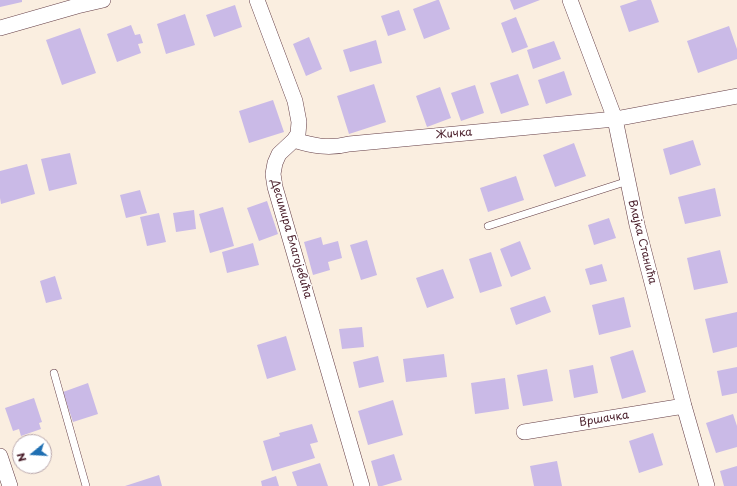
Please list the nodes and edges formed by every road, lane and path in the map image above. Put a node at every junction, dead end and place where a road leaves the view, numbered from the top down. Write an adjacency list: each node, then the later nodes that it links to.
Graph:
1 (103, 0): 4 (street)
2 (256, 0): 7 (street)
3 (570, 0): 6 (street, Влајка Станића)
4 (0, 28)
5 (737, 96): 6 (street, Жичка)
6 (615, 119): 7 (street, Жичка); 8 (street, Влајка Станића)
7 (294, 140): 16 (street, Десимира Благојевића)
8 (628, 181): 9 (lane); 11 (street, Влајка Станића)
9 (488, 226)
10 (54, 373): 15 (lane)
11 (684, 406): 12 (street, Вршачка); 17 (street, Влајка Станића)
12 (524, 432)
13 (0, 456): 14 (street)
14 (10, 486)
15 (86, 486)
16 (362, 486)
17 (707, 486)

